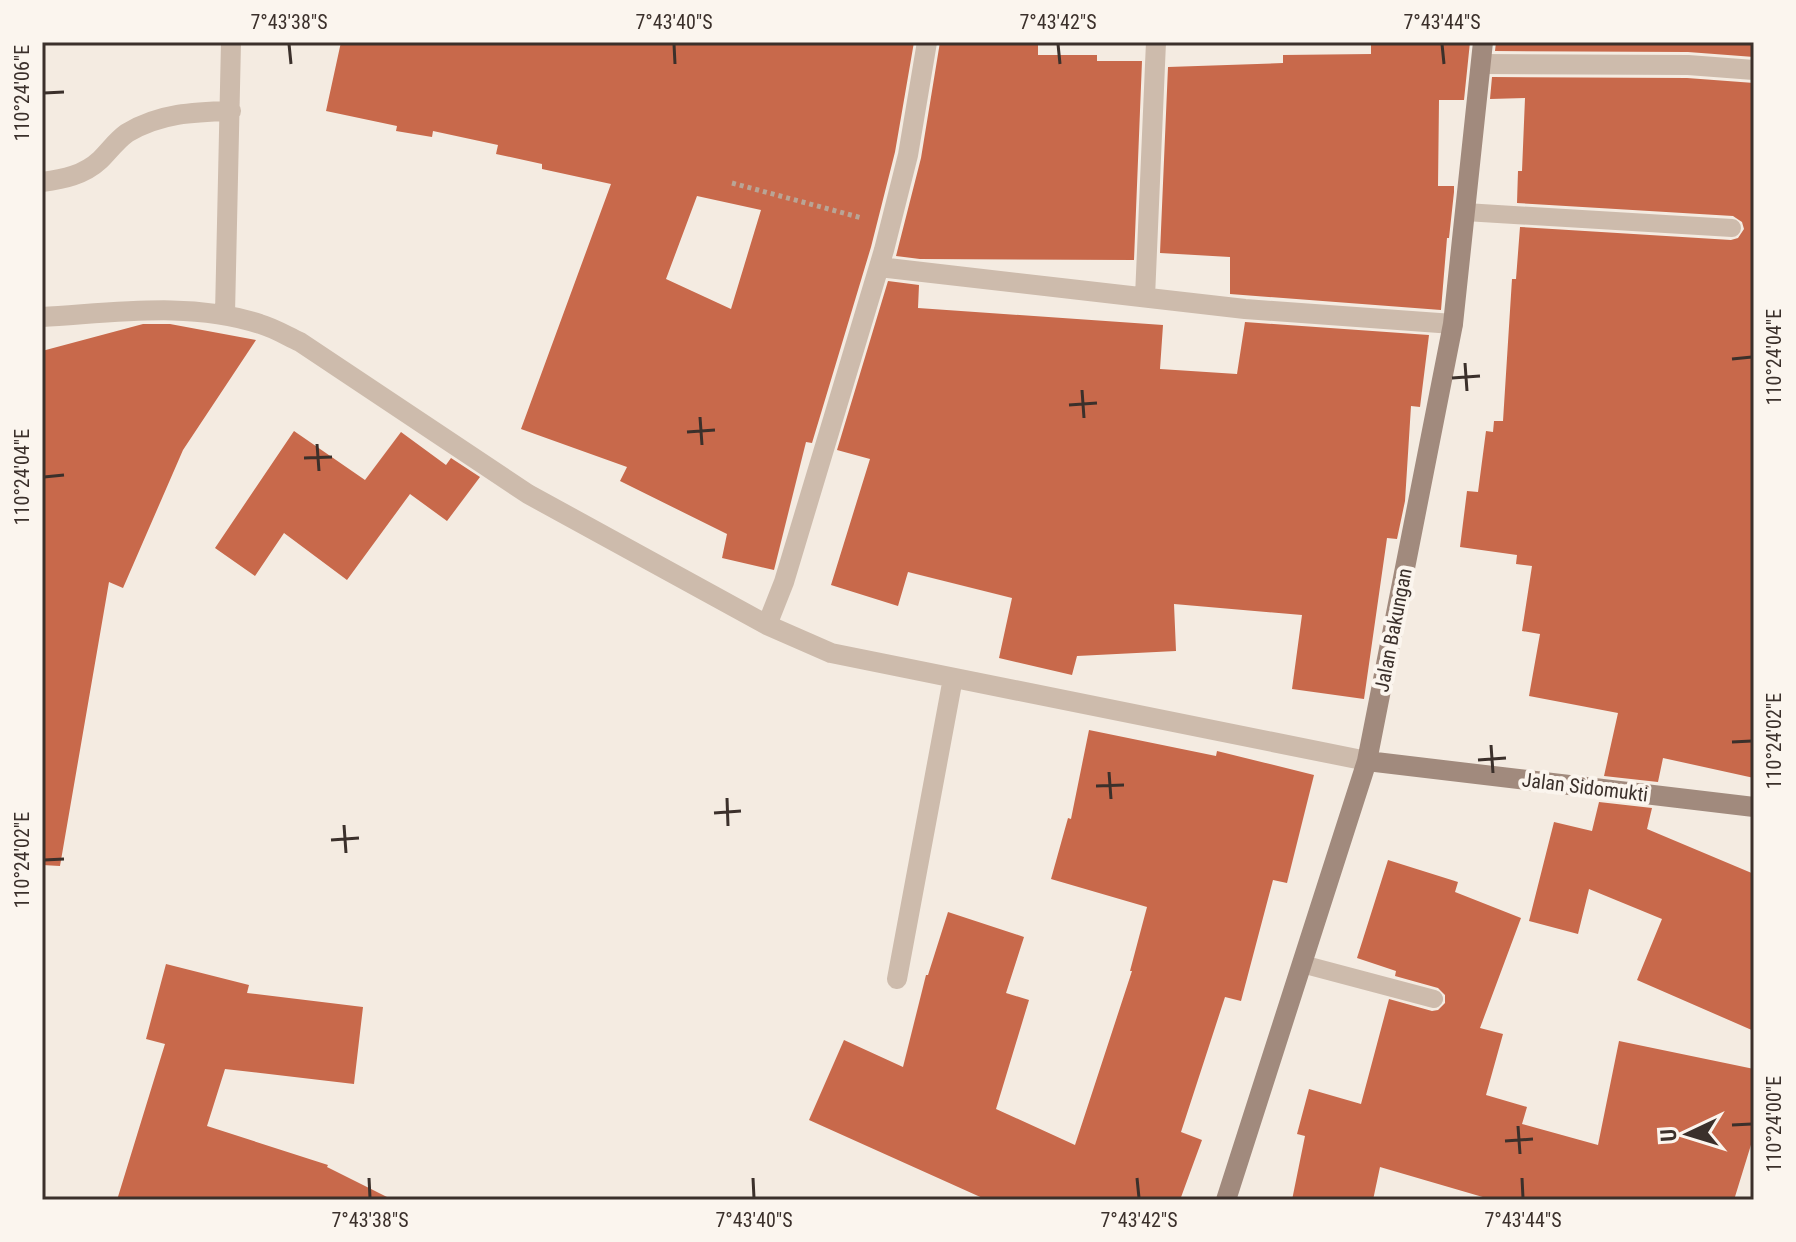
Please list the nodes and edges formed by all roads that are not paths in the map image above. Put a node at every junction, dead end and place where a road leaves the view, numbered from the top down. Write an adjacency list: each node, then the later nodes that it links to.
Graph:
1 (231, 42): 7 (street)
2 (927, 42): 11 (street)
3 (1156, 42): 12 (street)
4 (1483, 42): 5 (main road, Jalan Bakungan)
5 (1481, 64): 6 (street); 9 (main road, Jalan Bakungan)
6 (1754, 70)
7 (231, 111): 8 (street); 13 (street)
8 (42, 182)
9 (1465, 212): 10 (lane); 15 (main road, Jalan Bakungan)
10 (1732, 228)
11 (879, 267): 12 (street); 16 (street)
12 (1145, 297): 15 (street)
13 (225, 314): 14 (street); 16 (street)
14 (42, 317)
15 (1453, 324): 18 (main road, Jalan Bakungan)
16 (767, 625): 17 (street)
17 (953, 678): 18 (street); 21 (street)
18 (1367, 761): 19 (main road, Jalan Sidomukti); 20 (main road, Jalan Bakungan)
19 (1754, 807)
20 (1302, 964): 22 (lane); 23 (main road, Jalan Bakungan)
21 (897, 979)
22 (1434, 999)
23 (1226, 1200)

